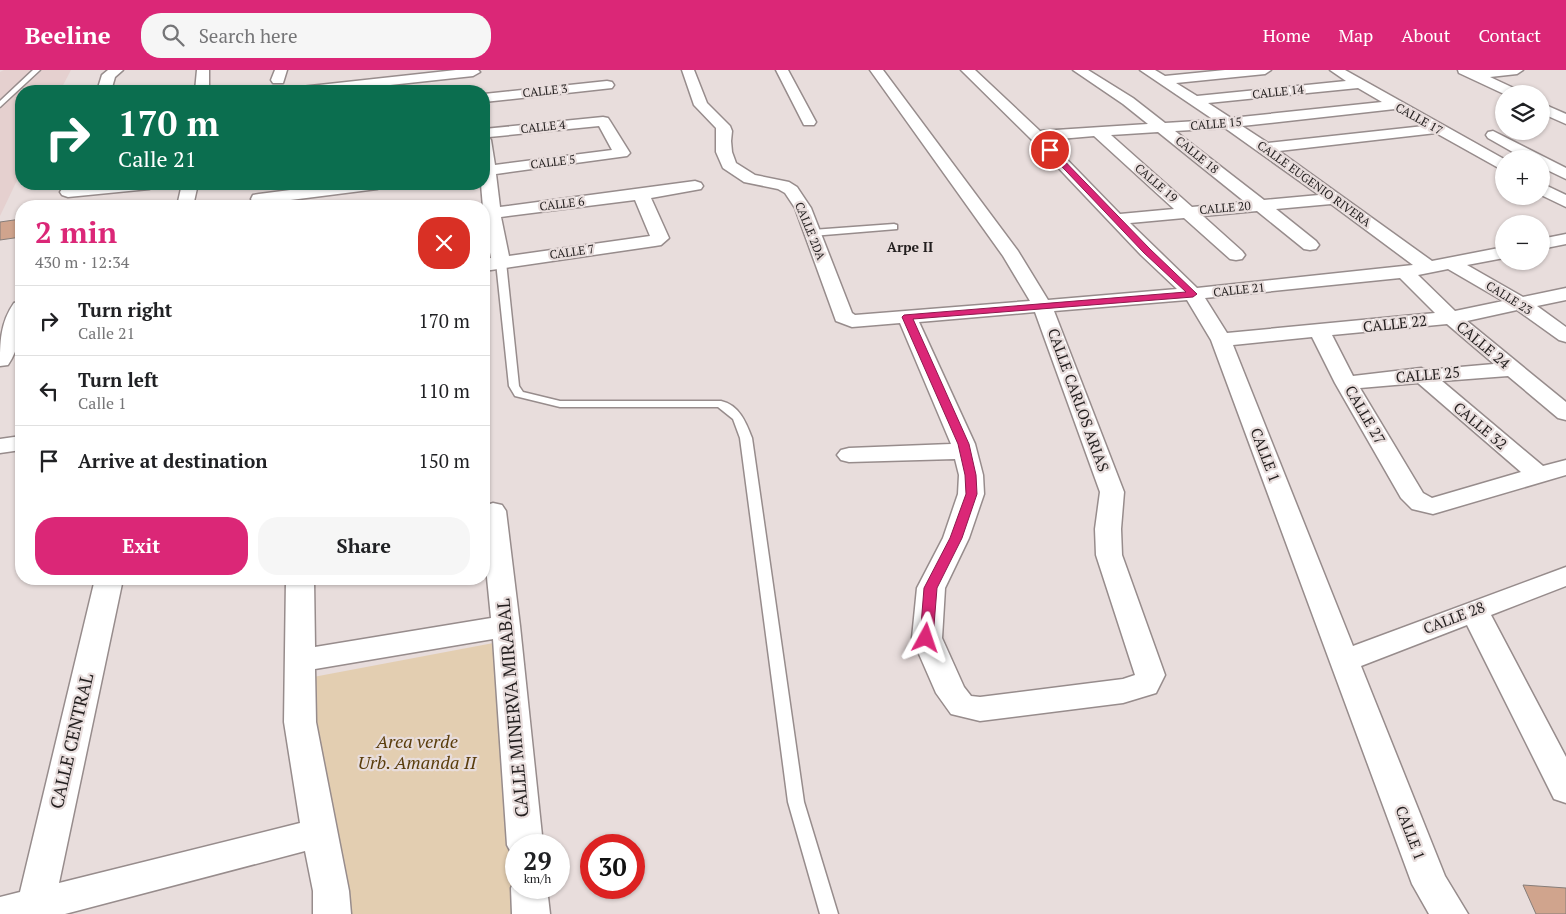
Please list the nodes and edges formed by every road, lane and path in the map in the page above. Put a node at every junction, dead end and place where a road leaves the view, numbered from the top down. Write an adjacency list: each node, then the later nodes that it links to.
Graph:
1 (37, 70): 17 (lane)
2 (117, 70): 18 (street)
3 (203, 70): 19 (street)
4 (688, 70): 59 (street, CALLE 2DA)
5 (782, 70): 30 (street)
6 (876, 70): 73 (street, CALLE CARLOS ARIAS)
7 (967, 70): 37 (street, CALLE 1)
8 (1078, 70): 32 (street, CALLE 18)
9 (1146, 70): 15 (street, CALLE EUGENIO RIVERA)
10 (1264, 70): 15 (street)
11 (1336, 70): 16 (street, CALLE 17)
12 (1516, 70): 13 (street)
13 (1469, 72): 22 (street)
14 (473, 75): 20 (street)
15 (1164, 80): 25 (street, CALLE EUGENIO RIVERA)
16 (1360, 84): 25 (street, CALLE 14); 27 (street, CALLE 17)
17 (21, 85)
18 (106, 85)
19 (202, 85)
20 (360, 85)
21 (607, 85): 24 (street, CALLE 3)
22 (1496, 85)
23 (15, 91): 26 (lane)
24 (490, 97)
25 (1195, 100): 31 (street, CALLE EUGENIO RIVERA)
26 (0, 105)
27 (1396, 105): 31 (street, CALLE 15); 33 (street, CALLE 17)
28 (1550, 112): 29 (street)
29 (1566, 120)
30 (809, 122)
31 (1228, 123): 32 (street, CALLE 15); 38 (street, CALLE EUGENIO RIVERA)
32 (1163, 128): 35 (street, CALLE 15); 54 (street, CALLE 18)
33 (1437, 128): 38 (street); 41 (street, CALLE 17)
34 (490, 132): 40 (street, CALLE 4)
35 (1098, 132): 37 (street, CALLE 15); 55 (street, CALLE 19)
36 (1492, 135): 39 (street)
37 (1036, 136): 57 (street, CALLE 1)
38 (1265, 148): 51 (street, CALLE EUGENIO RIVERA)
39 (1520, 150)
40 (622, 153): 43 (street, CALLE 5)
41 (1495, 161)
42 (1550, 166): 44 (street)
43 (490, 170)
44 (1566, 174)
45 (695, 186): 50 (street, CALLE 6)
46 (100, 190): 49 (street)
47 (304, 190): 52 (street)
48 (1550, 193): 53 (street)
49 (67, 194)
50 (638, 195): 56 (street, CALLE 6); 67 (street, CALLE 7)
51 (1334, 199): 54 (street, CALLE 20); 68 (street, CALLE EUGENIO RIVERA)
52 (259, 200)
53 (1566, 202)
54 (1260, 205): 55 (street, CALLE 20); 63 (street, CALLE 18)
55 (1188, 211): 57 (street, CALLE 20); 65 (street, CALLE 19)
56 (490, 214)
57 (1117, 219): 70 (street, CALLE 1)
58 (894, 227): 59 (lane)
59 (812, 233): 76 (street, CALLE 2DA)
60 (490, 239): 67 (street)
61 (1566, 239): 62 (street)
62 (1550, 242)
63 (1310, 246)
64 (1495, 254): 66 (street, CALLE 21)
65 (1236, 255)
66 (1451, 263): 68 (street, CALLE 21); 72 (street, CALLE 23)
67 (492, 264): 108 (lane)
68 (1430, 268): 69 (street, CALLE 21)
69 (1404, 272): 70 (street, CALLE 21); 75 (street, CALLE 24)
70 (1193, 294): 73 (street, CALLE 21); 80 (street, CALLE 1)
71 (1566, 294): 72 (street, CALLE 22)
72 (1521, 304): 75 (street, CALLE 22); 79 (street, CALLE 23)
73 (1044, 307): 74 (street, CALLE 21); 88 (street, CALLE CARLOS ARIAS)
74 (907, 317): 76 (street, CALLE 21); 88 (street)
75 (1451, 318): 78 (street, CALLE 22); 82 (street, CALLE 24)
76 (852, 321)
77 (15, 322): 81 (street)
78 (1320, 332): 80 (street, CALLE 22); 84 (street, CALLE 27)
79 (1566, 336)
80 (1221, 340): 99 (street, CALLE 1)
81 (0, 360)
82 (1511, 369): 83 (street, CALLE 25); 85 (street, CALLE 24)
83 (1421, 375): 84 (street, CALLE 25); 91 (street, CALLE 32)
84 (1346, 383): 91 (street, CALLE 27)
85 (1566, 412)
86 (15, 444): 87 (street)
87 (0, 446)
88 (965, 452): 89 (street)
89 (848, 456)
90 (1566, 467): 91 (street)
91 (1540, 476)
92 (493, 511): 97 (street, CALLE MINERVA MIRABAL)
93 (1566, 576): 96 (street, CALLE 28)
94 (108, 585): 104 (street, CALLE CENTRAL)
95 (300, 585): 98 (street)
96 (1474, 610): 99 (street, CALLE 28); 100 (street)
97 (506, 626): 98 (street); 102 (street, CALLE MINERVA MIRABAL)
98 (299, 661): 101 (street)
99 (1343, 661): 109 (street, CALLE 1)
100 (1566, 789)
101 (319, 833): 104 (street); 106 (street)
102 (524, 834)
103 (530, 899): 107 (street)
104 (36, 904): 105 (street)
105 (0, 914)
106 (332, 914)
107 (531, 914)
108 (829, 914)
109 (1448, 914)

